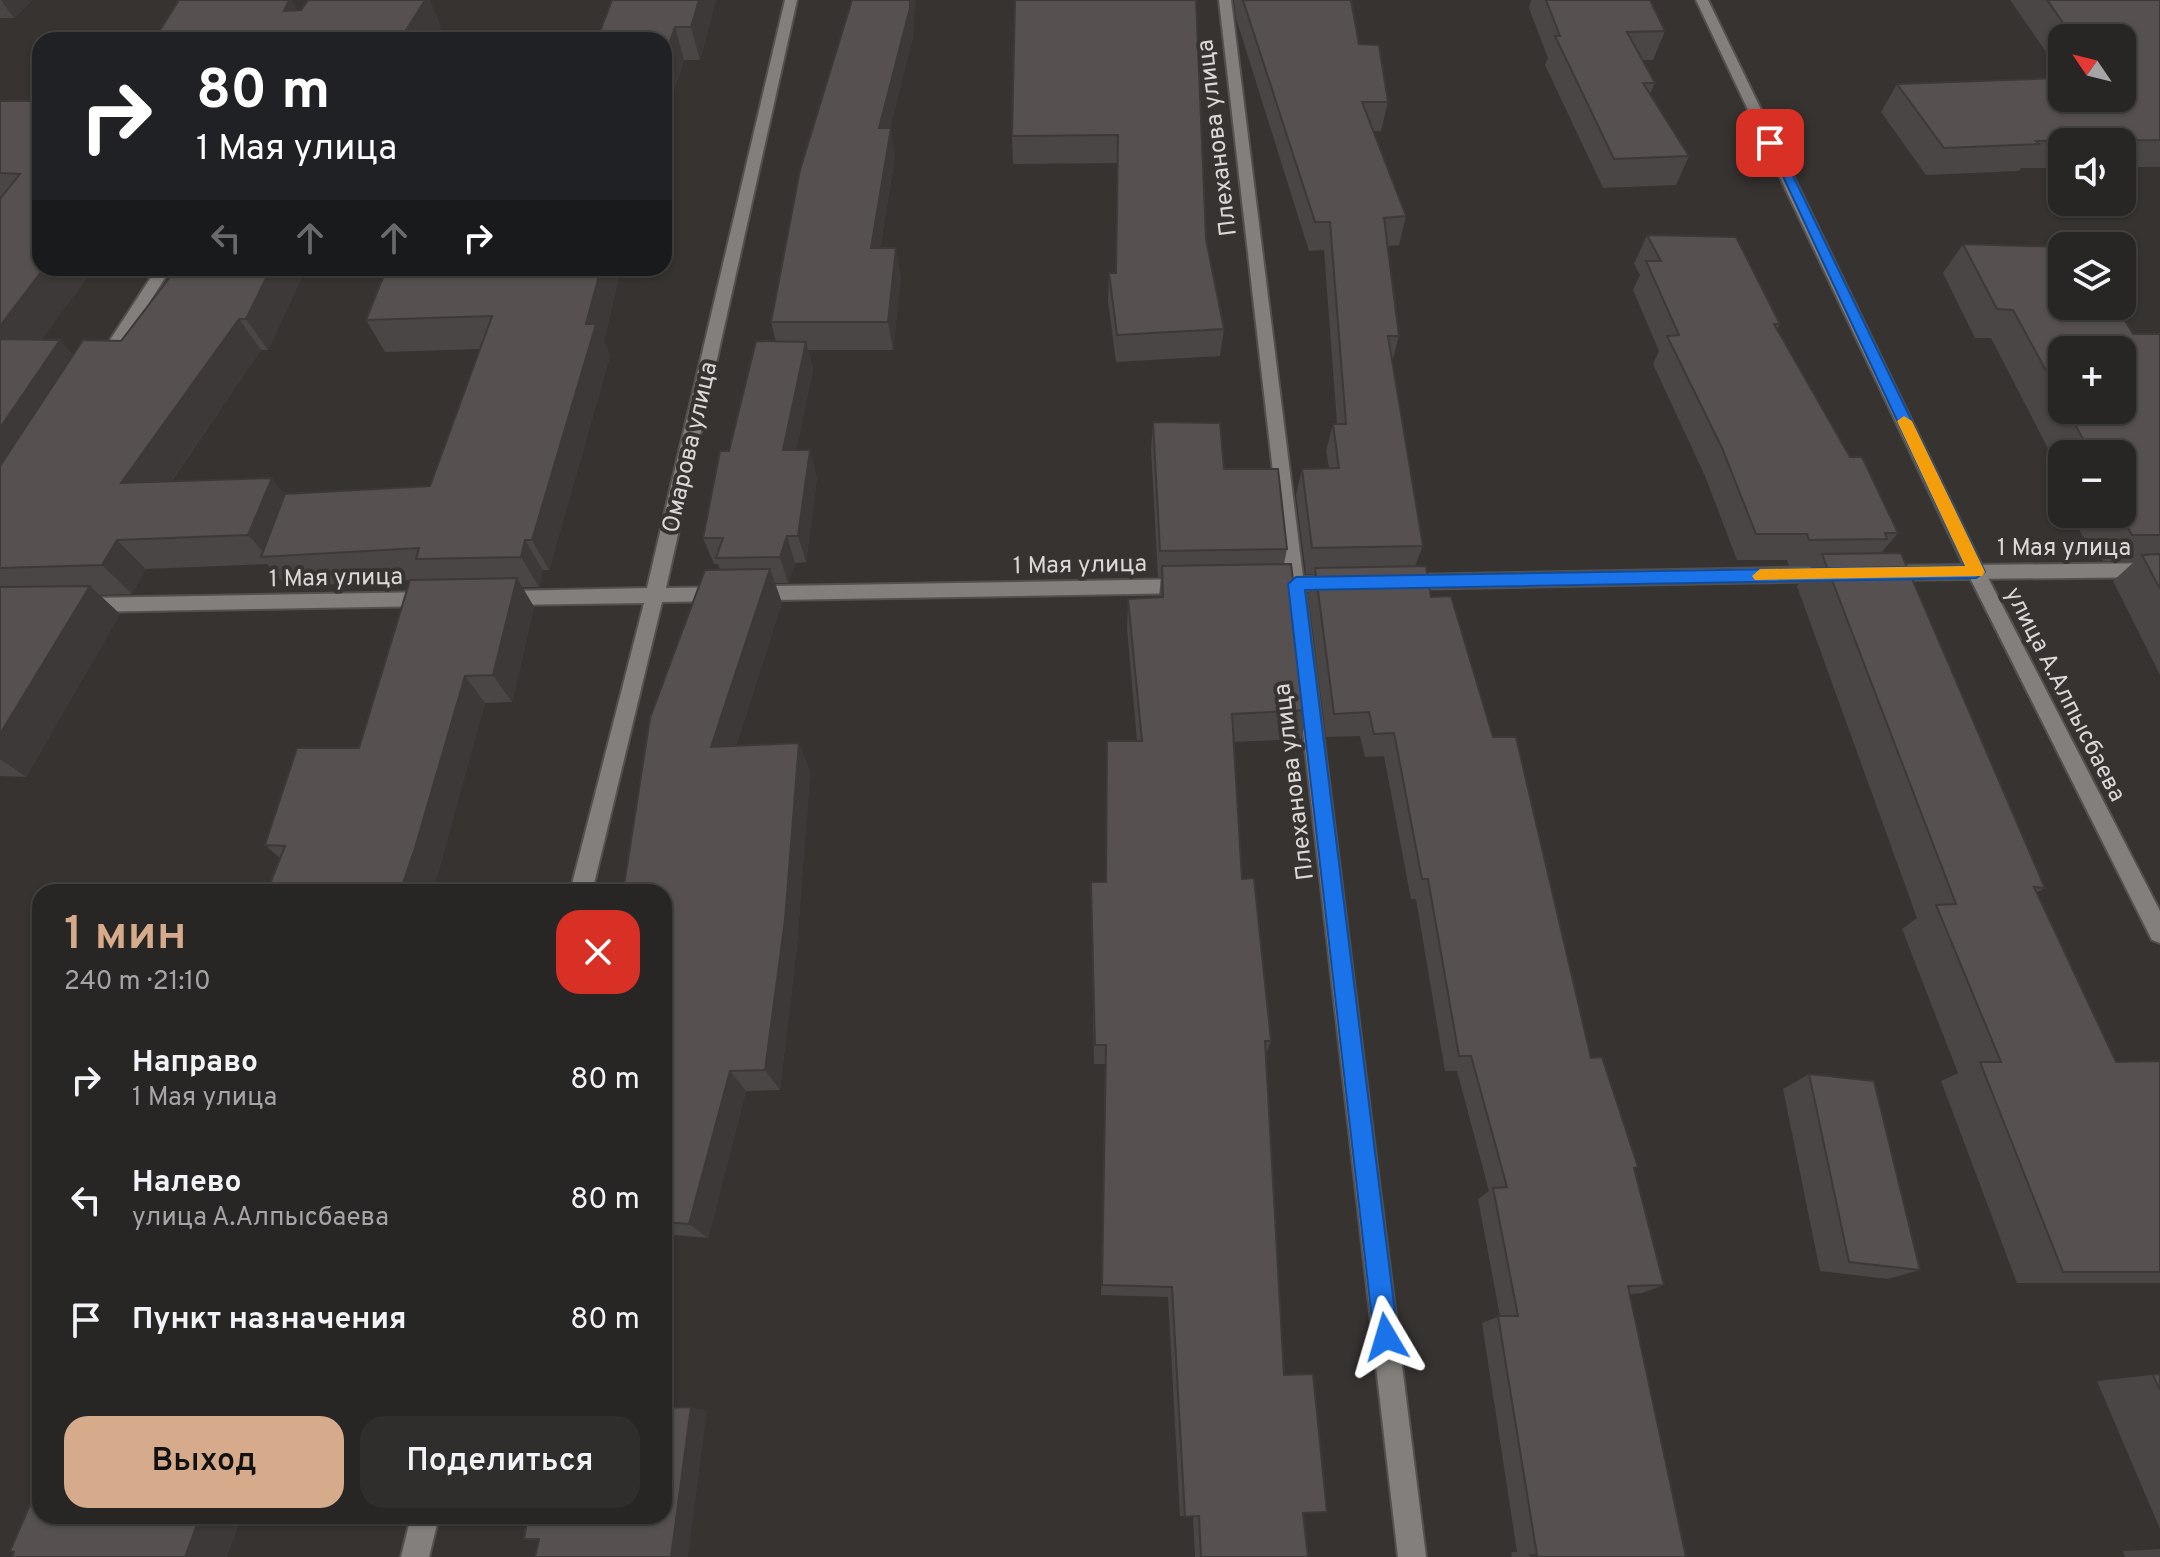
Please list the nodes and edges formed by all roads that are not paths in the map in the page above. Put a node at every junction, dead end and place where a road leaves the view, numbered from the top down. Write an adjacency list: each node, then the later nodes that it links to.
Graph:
1 (791, 0): 13 (street, Омарова улица)
2 (1225, 0): 10 (street, Плеханова улица)
3 (1702, 0): 7 (street, улица А.Алпысбаева)
4 (159, 276): 5 (street)
5 (90, 384)
6 (2160, 570): 7 (street, 1 Мая улица)
7 (1976, 572): 8 (street, 1 Мая улица); 18 (street, улица А.Алпысбаева)
8 (1391, 582)
9 (1359, 583): 10 (street)
10 (1296, 584): 11 (street); 21 (street, Плеханова улица)
11 (1249, 585)
12 (1202, 586): 13 (street, 1 Мая улица)
13 (655, 595): 14 (street, 1 Мая улица); 17 (street, Омарова улица)
14 (479, 598)
15 (447, 599): 16 (street, 1 Мая улица)
16 (64, 605)
17 (583, 884)
18 (2160, 933)
19 (423, 1524): 20 (street)
20 (415, 1557)
21 (1412, 1557)

